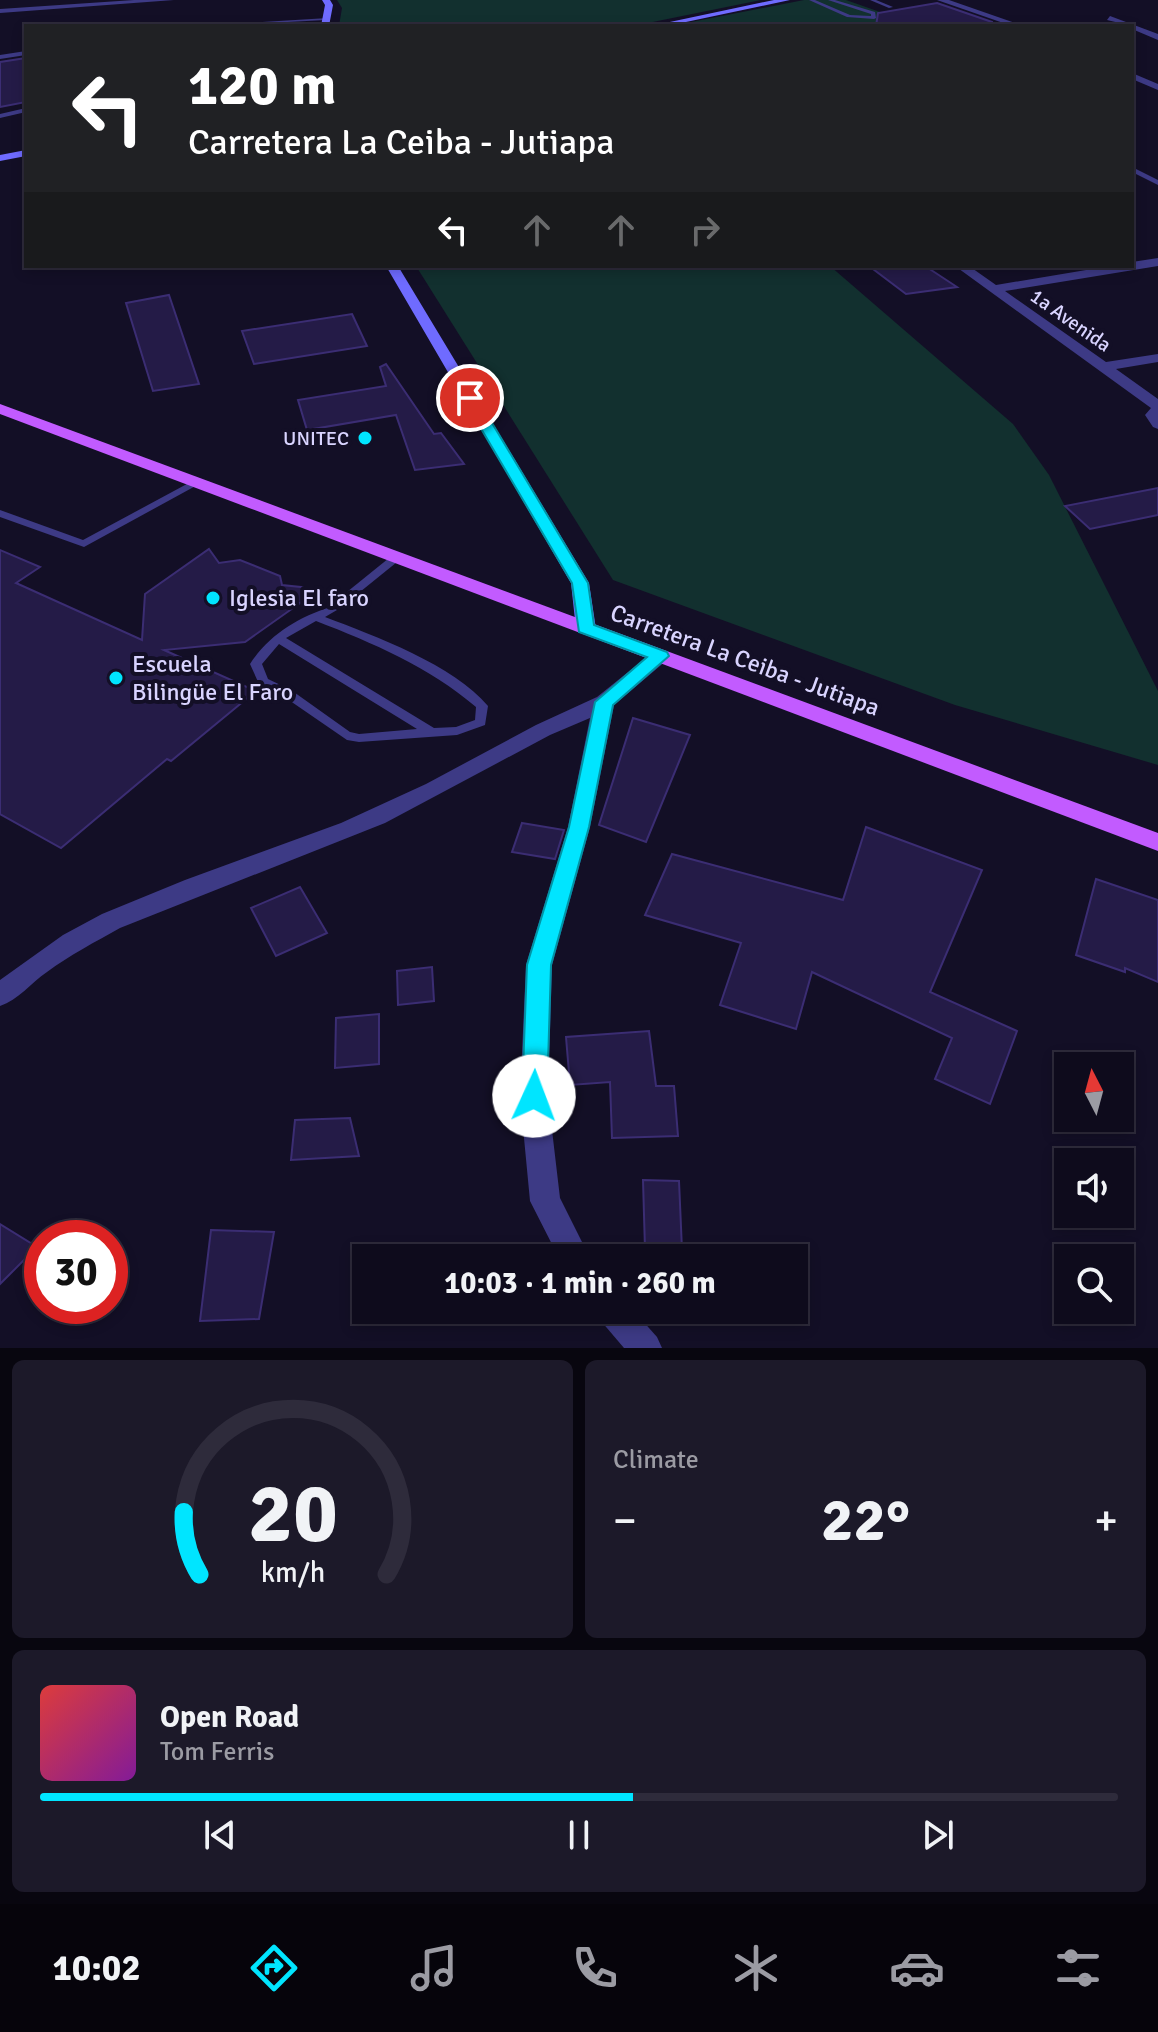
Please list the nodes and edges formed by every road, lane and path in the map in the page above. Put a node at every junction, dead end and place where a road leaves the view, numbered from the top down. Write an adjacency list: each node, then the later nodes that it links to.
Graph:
1 (16, 0): 10 (street)
2 (170, 0): 10 (street)
3 (326, 0): 13 (street)
4 (786, 0): 16 (street)
5 (811, 0): 6 (lane)
6 (830, 0)
7 (872, 0): 9 (lane)
8 (941, 0): 17 (street)
9 (891, 7)
10 (15, 10): 11 (street)
11 (0, 11)
12 (1110, 18): 18 (street)
13 (325, 22): 14 (lane); 15 (lane)
14 (281, 24)
15 (298, 24)
16 (665, 24)
17 (1014, 24)
18 (1126, 24)
19 (1134, 27): 20 (street)
20 (1158, 37): 21 (street)
21 (1134, 41)
22 (24, 53): 23 (lane)
23 (0, 57)
24 (1136, 77): 25 (street); 26 (street)
25 (1158, 77)
26 (1158, 87)
27 (24, 110): 28 (lane)
28 (0, 116)
29 (24, 153): 30 (street)
30 (1, 156)
31 (1134, 170): 32 (lane)
32 (1158, 183)
33 (1158, 262): 34 (street)
34 (1135, 263)
35 (393, 268): 50 (street)
36 (964, 268): 38 (street, 1a Avenida)
37 (1108, 268): 38 (street)
38 (993, 289): 40 (street, 1a Avenida)
39 (1158, 358): 40 (street)
40 (1103, 367): 41 (street, 1a Avenida)
41 (1158, 408): 43 (street, 1a Avenida)
42 (0, 409): 44 (main road, Carretera La Ceiba - Jutiapa)
43 (1158, 424)
44 (198, 481): 45 (lane); 46 (main road, Carretera La Ceiba - Jutiapa)
45 (0, 513)
46 (398, 556): 47 (lane); 50 (main road, Carretera La Ceiba - Jutiapa)
47 (346, 598)
48 (331, 610): 49 (lane)
49 (315, 617): 51 (lane); 54 (lane)
50 (586, 629): 52 (main road, Carretera La Ceiba - Jutiapa)
51 (278, 638): 54 (lane); 54 (lane)
52 (660, 656): 53 (street); 55 (main road, Carretera La Ceiba - Jutiapa)
53 (604, 702): 56 (street); 57 (street)
54 (429, 731)
55 (1158, 842)
56 (0, 995)
57 (568, 1244)
58 (625, 1324): 59 (street)
59 (646, 1348)

